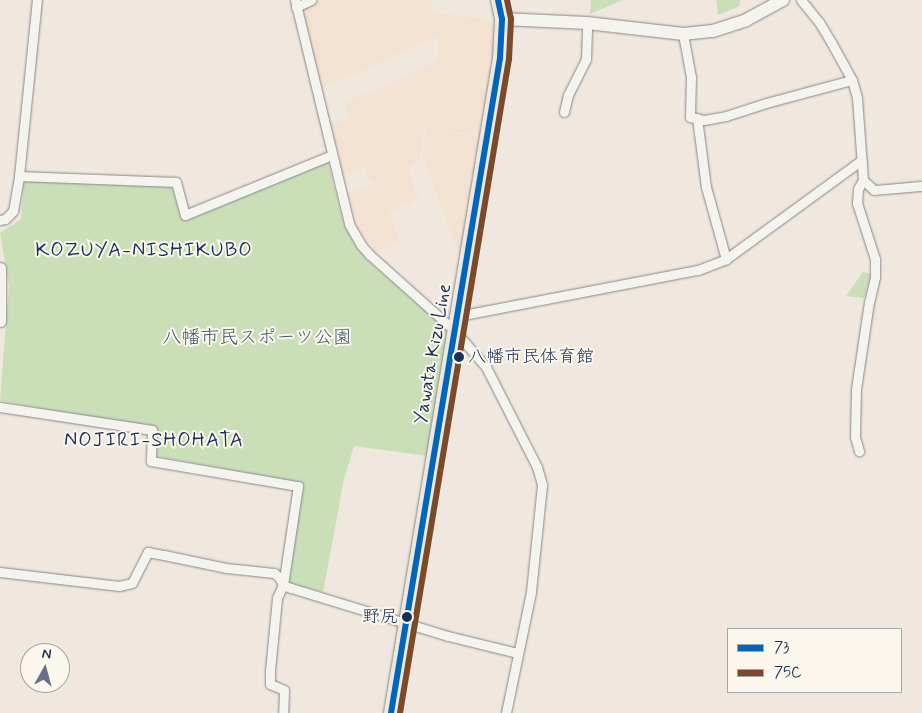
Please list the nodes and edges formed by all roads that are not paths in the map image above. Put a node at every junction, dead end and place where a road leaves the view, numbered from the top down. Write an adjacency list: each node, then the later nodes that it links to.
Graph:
1 (37, 0): 15 (street)
2 (311, 0): 6 (street)
3 (498, 0): 7 (main road, Yawata Kizu Line)
4 (783, 0): 9 (main road)
5 (801, 0): 10 (street)
6 (295, 3): 13 (street)
7 (502, 19): 8 (main road); 21 (main road, Yawata Kizu Line)
8 (587, 23): 9 (main road); 11 (street)
9 (684, 34): 12 (street)
10 (852, 80): 12 (street); 14 (street)
11 (564, 112)
12 (696, 118): 19 (street)
13 (332, 155): 15 (street); 23 (street)
14 (862, 160): 16 (street); 19 (street)
15 (19, 176): 18 (street)
16 (863, 180): 17 (street); 25 (street)
17 (922, 186)
18 (0, 220)
19 (726, 259): 21 (street)
20 (0, 268): 22 (street)
21 (458, 316): 23 (main road, Yawata Kizu Line)
22 (0, 321)
23 (455, 331): 28 (main road, Yawata Kizu Line); 29 (street)
24 (0, 407): 27 (street)
25 (859, 452)
26 (0, 572): 27 (street)
27 (283, 585): 28 (street); 30 (street)
28 (407, 624): 29 (street); 31 (main road, Yawata Kizu Line)
29 (517, 653): 32 (street)
30 (283, 713)
31 (391, 713)
32 (506, 713)

